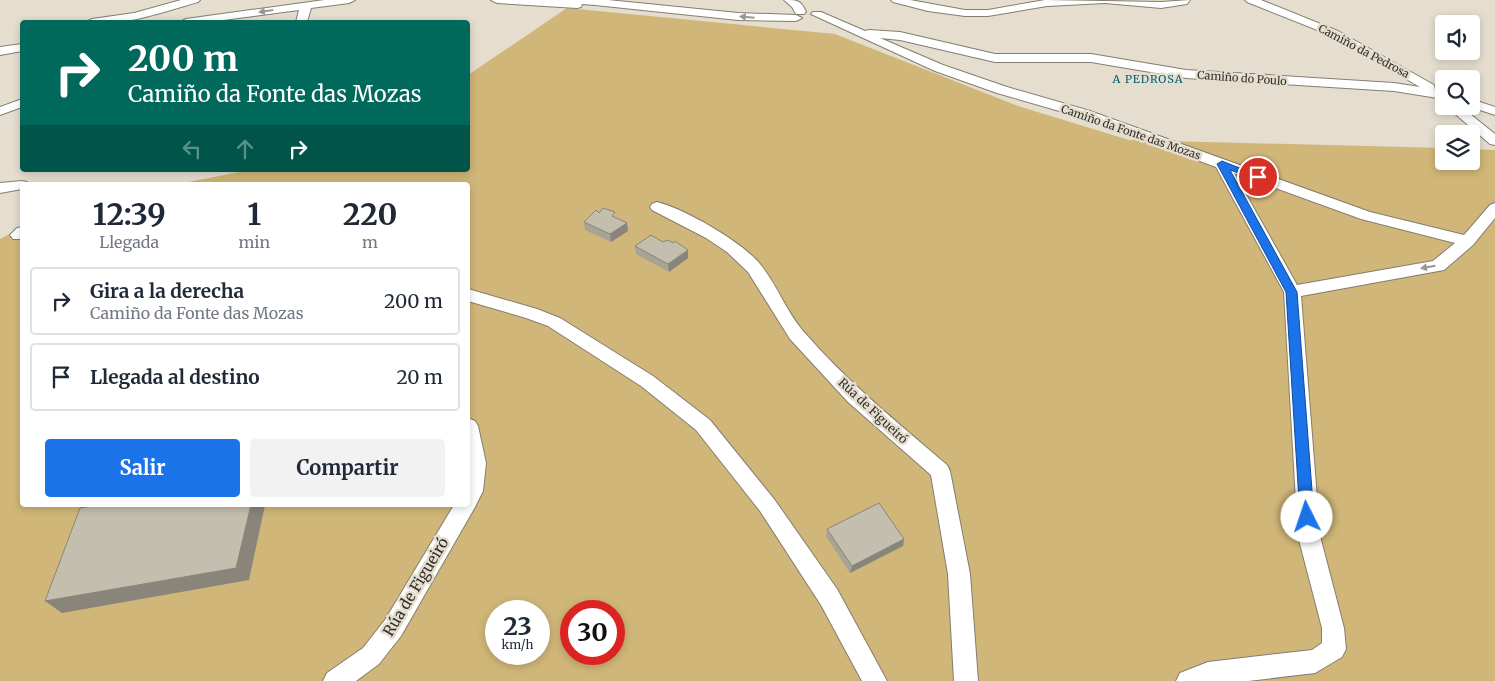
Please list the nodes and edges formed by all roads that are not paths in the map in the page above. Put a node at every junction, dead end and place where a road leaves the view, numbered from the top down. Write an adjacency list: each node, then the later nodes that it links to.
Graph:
1 (194, 0): 13 (street)
2 (349, 0): 9 (street)
3 (497, 0): 10 (street)
4 (566, 0): 10 (street)
5 (790, 0): 12 (street)
6 (897, 0): 7 (street)
7 (1184, 0)
8 (1251, 0): 20 (street, Camiño da Pedrosa)
9 (306, 5): 14 (street, one-way to 14); 15 (street)
10 (655, 8): 12 (street, one-way to 10)
11 (817, 14): 12 (street, Camiño da Fonte das Mozas); 16 (street); 17 (street, Camiño da Fonte das Mozas)
12 (798, 15): 16 (street, Camiño da Fonte das Mozas)
13 (106, 20)
14 (206, 20)
15 (302, 20)
16 (808, 22): 17 (street, Camiño da Fonte das Mozas)
17 (859, 32): 21 (street, Camiño do Poulo); 28 (street, Camiño da Fonte das Mozas)
18 (20, 47): 19 (street)
19 (0, 51)
20 (1435, 91)
21 (1435, 95)
22 (20, 104): 24 (street)
23 (1480, 106): 25 (street)
24 (0, 111)
25 (1495, 111)
26 (1463, 115): 27 (street)
27 (1495, 140)
28 (1222, 164): 33 (street, Camiño da Fonte das Mozas); 34 (street)
29 (20, 185): 30 (street)
30 (0, 188)
31 (658, 207): 41 (street, Rúa de Figueiró)
32 (1495, 208): 33 (street)
33 (1468, 240): 34 (street, one-way to 34)
34 (1292, 292): 42 (street)
35 (470, 296): 40 (street)
36 (470, 432): 37 (street)
37 (470, 494)
38 (464, 507): 39 (street, Rúa de Figueiró)
39 (336, 681)
40 (875, 681)
41 (966, 681)
42 (1188, 681)

